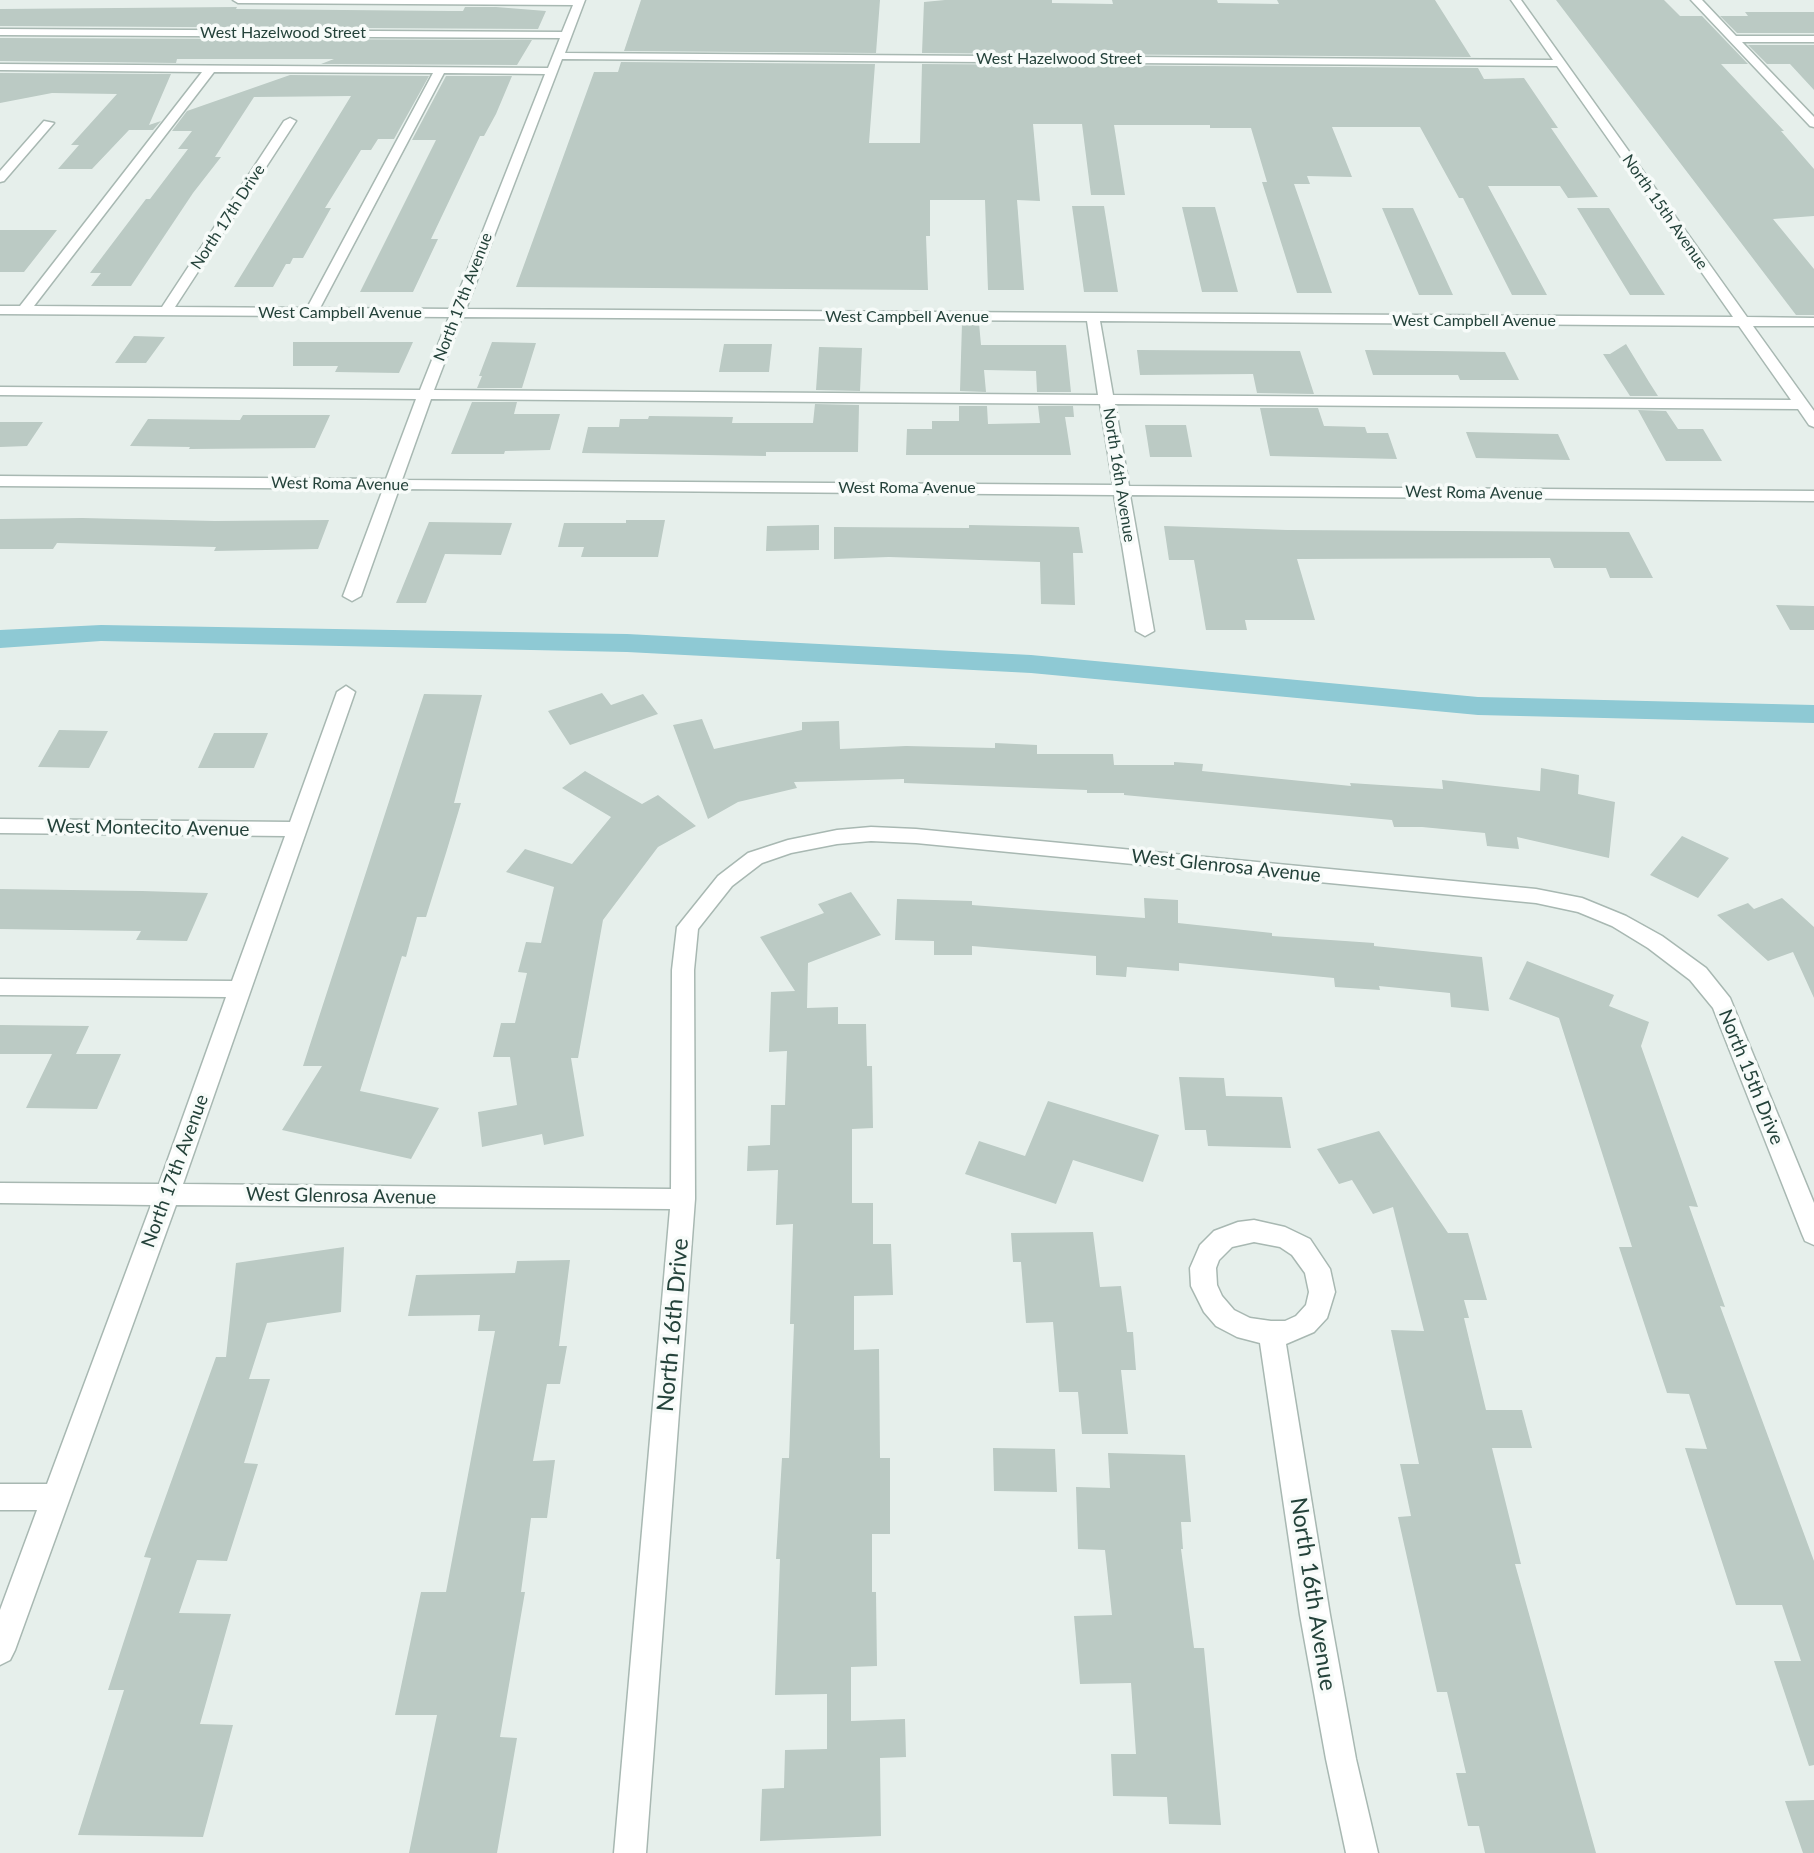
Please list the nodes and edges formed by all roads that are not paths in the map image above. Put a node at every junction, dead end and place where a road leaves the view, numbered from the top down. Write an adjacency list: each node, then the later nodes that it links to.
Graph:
1 (238, 0): 4 (street)
2 (1516, 0): 10 (street, North 15th Avenue)
3 (1696, 0): 7 (street)
4 (580, 1): 6 (street, North 17th Avenue)
5 (0, 32): 6 (street, West Hazelwood Street)
6 (566, 35): 9 (street, North 17th Avenue)
7 (1733, 39): 8 (street); 15 (street)
8 (1814, 39)
9 (558, 56): 10 (street, West Hazelwood Street); 14 (street, North 17th Avenue)
10 (1560, 63): 26 (street, North 15th Avenue)
11 (0, 67): 12 (street)
12 (211, 68): 13 (street); 21 (street)
13 (440, 70): 14 (street); 23 (street)
14 (552, 71): 24 (street, North 17th Avenue)
15 (1808, 110): 18 (street)
16 (290, 121): 22 (street, North 17th Drive)
17 (48, 122): 19 (street)
18 (1814, 124)
19 (0, 178)
20 (0, 310): 21 (street, West Campbell Avenue)
21 (24, 310): 22 (street, West Campbell Avenue)
22 (166, 311): 23 (street, West Campbell Avenue)
23 (311, 313): 24 (street, West Campbell Avenue)
24 (456, 314): 25 (street, West Campbell Avenue); 29 (street, North 17th Avenue)
25 (1093, 318): 26 (street, West Campbell Avenue); 30 (street, North 16th Avenue)
26 (1742, 321): 27 (street, West Campbell Avenue); 31 (street, North 15th Avenue)
27 (1814, 322)
28 (0, 391): 29 (street)
29 (425, 395): 30 (street); 34 (street, North 17th Avenue)
30 (1107, 400): 31 (street); 35 (street, North 16th Avenue)
31 (1802, 405): 32 (street, North 15th Avenue)
32 (1814, 422)
33 (0, 481): 34 (street, West Roma Avenue)
34 (392, 485): 35 (street, West Roma Avenue); 37 (street, North 17th Avenue)
35 (1122, 489): 36 (street, West Roma Avenue); 38 (street, North 16th Avenue)
36 (1814, 496)
37 (352, 596)
38 (1145, 631)
39 (346, 692): 41 (street, North 17th Avenue)
40 (0, 826): 41 (street, West Montecito Avenue)
41 (296, 829): 45 (street, North 17th Avenue)
42 (788, 847): 43 (street, West Glenrosa Avenue); 48 (street, North 16th Drive)
43 (1656, 942): 49 (street, North 15th Drive)
44 (0, 987): 45 (street)
45 (239, 989): 47 (street, North 17th Avenue)
46 (0, 1193): 47 (street, West Glenrosa Avenue)
47 (167, 1195): 48 (street, West Glenrosa Avenue); 52 (street, North 17th Avenue)
48 (683, 1199): 54 (street, North 16th Drive)
49 (1814, 1234)
50 (1271, 1334): 50 (street); 55 (street, North 16th Avenue)
51 (0, 1497): 52 (street)
52 (57, 1497): 53 (street, North 17th Avenue)
53 (0, 1650)
54 (630, 1853)
55 (1362, 1853)

